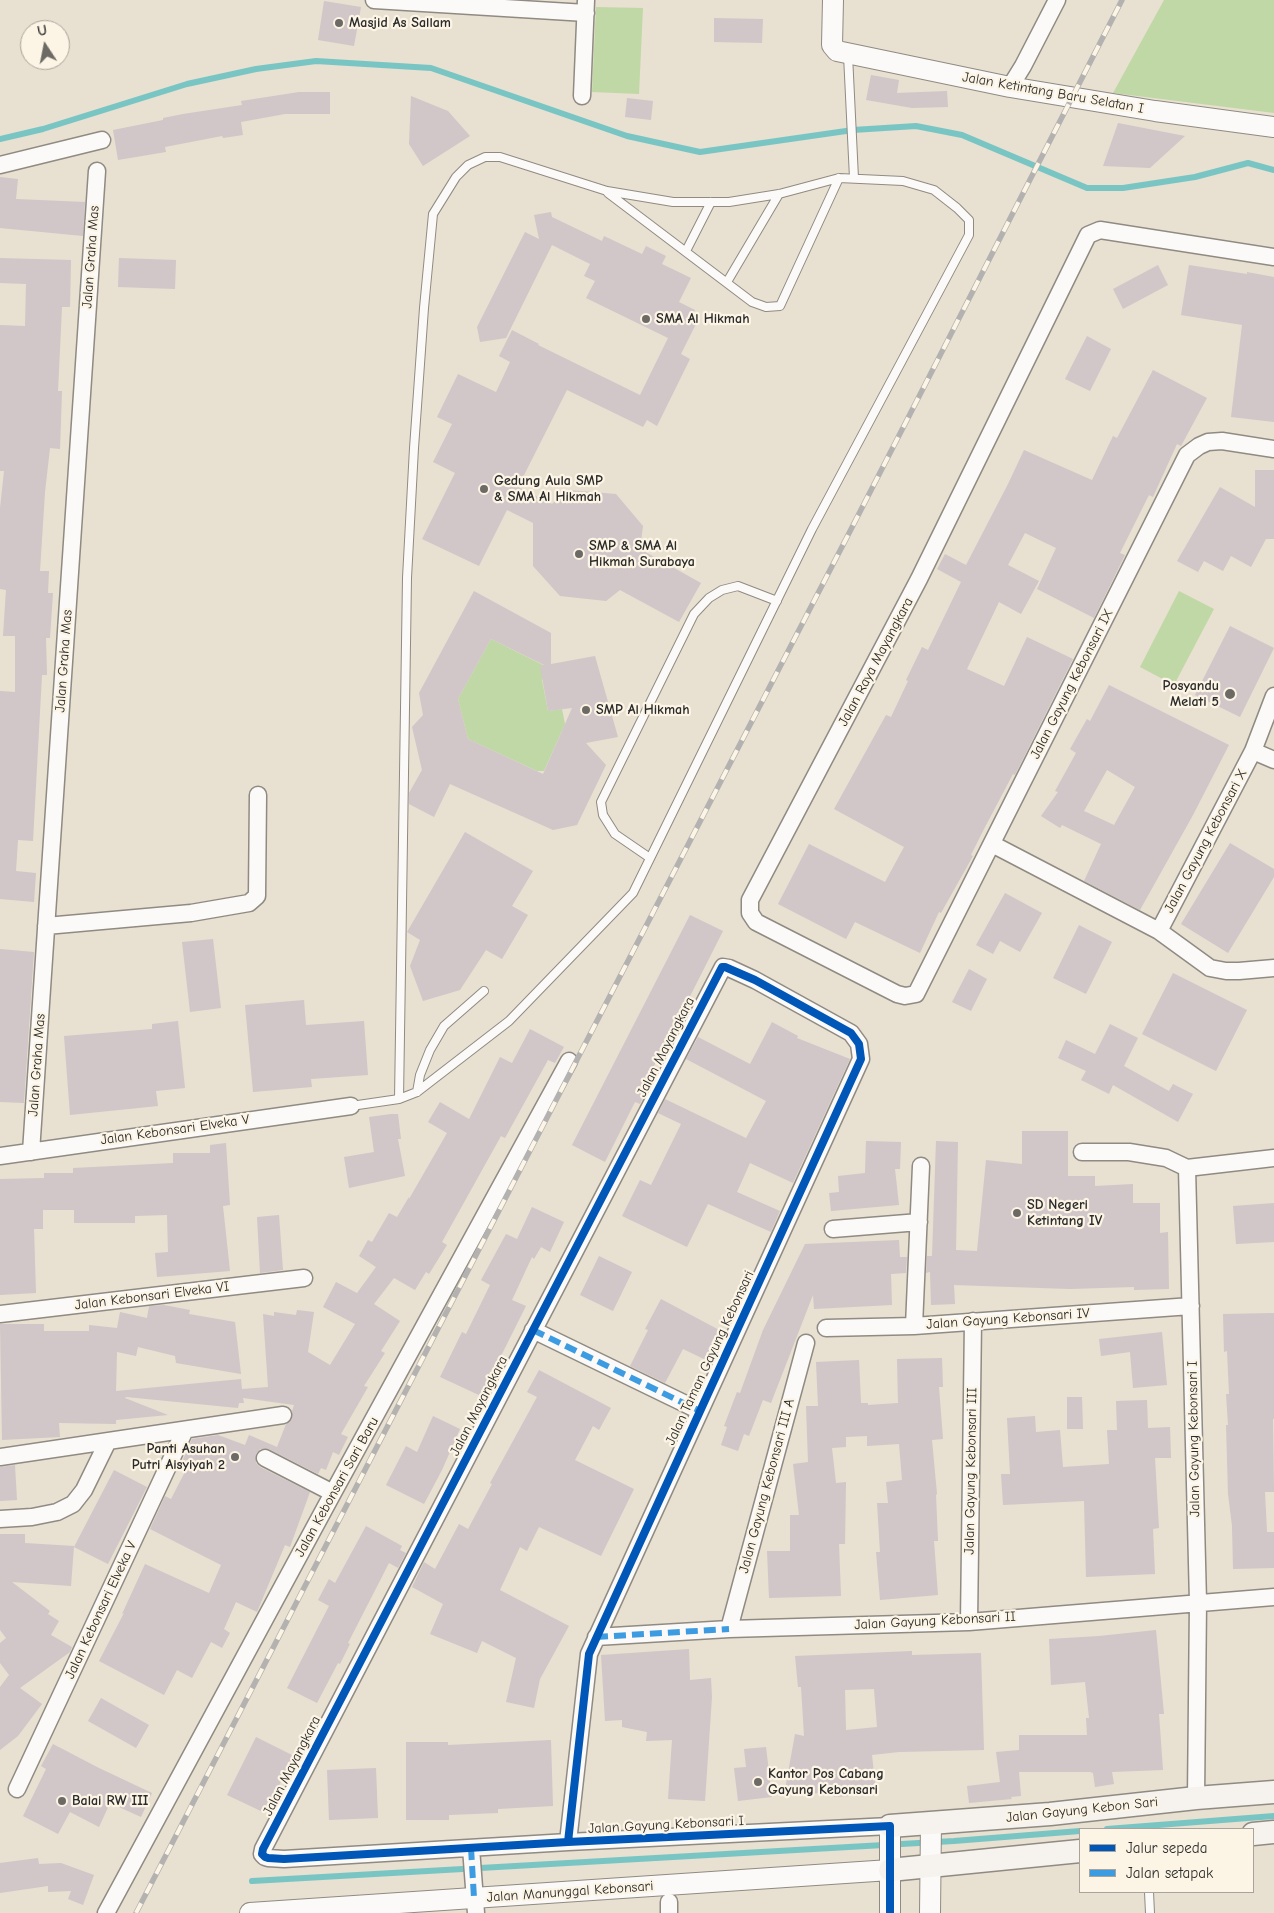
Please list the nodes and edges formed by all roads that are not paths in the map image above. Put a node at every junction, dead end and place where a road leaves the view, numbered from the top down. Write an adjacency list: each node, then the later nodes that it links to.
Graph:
1 (374, 0): 4 (street)
2 (833, 0): 5 (street)
3 (1056, 0): 6 (street)
4 (586, 7): 7 (street)
5 (841, 51): 6 (street, Jalan Ketintang Baru Selatan I); 13 (lane)
6 (1010, 87): 8 (street, Jalan Ketintang Baru Selatan I)
7 (582, 96)
8 (1274, 126)
9 (102, 140): 10 (street)
10 (0, 165)
11 (97, 171): 28 (street, Jalan Graha Mas)
12 (839, 178): 13 (lane); 15 (lane); 19 (lane)
13 (854, 178): 21 (lane)
14 (607, 191): 16 (lane); 17 (lane); 36 (lane)
15 (779, 194): 16 (lane); 19 (lane)
16 (711, 202): 17 (lane)
17 (686, 251): 19 (lane)
18 (1274, 257): 33 (street, Jalan Raya Mayangkara)
19 (727, 282)
20 (1274, 450): 26 (street, Jalan Gayung Kebonsari IX)
21 (777, 601): 27 (lane); 27 (lane)
22 (1274, 696): 23 (street, Jalan Gayung Kebonsari X)
23 (1253, 751): 24 (street); 29 (street, Jalan Gayung Kebonsari X)
24 (1274, 760)
25 (258, 795): 28 (street)
26 (992, 844): 29 (street); 33 (street, Jalan Gayung Kebonsari IX)
27 (650, 858): 35 (lane)
28 (46, 926): 38 (street, Jalan Graha Mas)
29 (1159, 931): 31 (street)
30 (722, 968): 52 (street, Jalan Mayangkara); 54 (street, Jalan Taman Gayung Kebonsari)
31 (1274, 968)
32 (484, 991): 35 (lane)
33 (916, 994)
34 (569, 1062): 60 (street, Jalan Kebonsari Sari Baru)
35 (417, 1092): 36 (lane)
36 (399, 1099): 37 (lane)
37 (351, 1106): 38 (street, Jalan Kebonsari Elveka V)
38 (31, 1152): 40 (street, Jalan Kebonsari Elveka V)
39 (1082, 1152): 43 (street)
40 (0, 1156)
41 (1274, 1158): 43 (street)
42 (921, 1166): 44 (street)
43 (1187, 1168): 47 (street, Jalan Gayung Kebonsari I)
44 (919, 1222): 45 (street); 50 (street)
45 (833, 1229)
46 (304, 1278): 48 (street, Jalan Kebonsari Elveka VI)
47 (1191, 1306): 49 (street, Jalan Gayung Kebonsari IV); 63 (street, Jalan Gayung Kebonsari I)
48 (0, 1314)
49 (973, 1321): 50 (street, Jalan Gayung Kebonsari IV); 64 (street, Jalan Gayung Kebonsari III)
50 (914, 1326): 51 (street, Jalan Gayung Kebonsari IV)
51 (826, 1328)
52 (533, 1330): 54 (street); 76 (street, Jalan Mayangkara)
53 (806, 1342): 65 (street, Jalan Gayung Kebonsari III A)
54 (700, 1411): 66 (street, Jalan Taman Gayung Kebonsari)
55 (283, 1416): 56 (street)
56 (185, 1430): 57 (street); 67 (street, Jalan Kebonsari Elveka V)
57 (108, 1441): 58 (street); 61 (street)
58 (0, 1457)
59 (265, 1458): 60 (street)
60 (333, 1493): 81 (street, Jalan Kebonsari Sari Baru)
61 (0, 1520)
62 (1274, 1597): 63 (street, Jalan Gayung Kebonsari II)
63 (1198, 1602): 64 (street, Jalan Gayung Kebonsari II); 69 (street, Jalan Gayung Kebonsari I)
64 (969, 1622): 65 (street, Jalan Gayung Kebonsari II)
65 (729, 1629): 66 (street, Jalan Gayung Kebonsari II)
66 (596, 1637): 73 (street, Jalan Taman Gayung Kebonsari)
67 (17, 1790)
68 (1274, 1792): 69 (main road, Jalan Gayung Kebon Sari)
69 (1196, 1798): 70 (main road, Jalan Gayung Kebon Sari)
70 (931, 1828): 74 (main road, Jalan Gayung Kebon Sari); 77 (street)
71 (1274, 1832): 72 (main road)
72 (1254, 1834)
73 (568, 1842): 74 (street, Jalan Gayung Kebonsari I); 78 (street, Jalan Gayung Kebonsari I)
74 (890, 1847): 77 (main road); 80 (street, Jalan Manunggal Kebonsari); 83 (street)
75 (1079, 1851): 77 (main road)
76 (264, 1857): 78 (street, Jalan Gayung Kebonsari I)
77 (930, 1860): 84 (street)
78 (472, 1861): 80 (street)
79 (1149, 1893): 85 (lane)
80 (475, 1906): 82 (street, Jalan Manunggal Kebonsari)
81 (106, 1913)
82 (250, 1913)
83 (890, 1913)
84 (930, 1913)
85 (1150, 1913)

